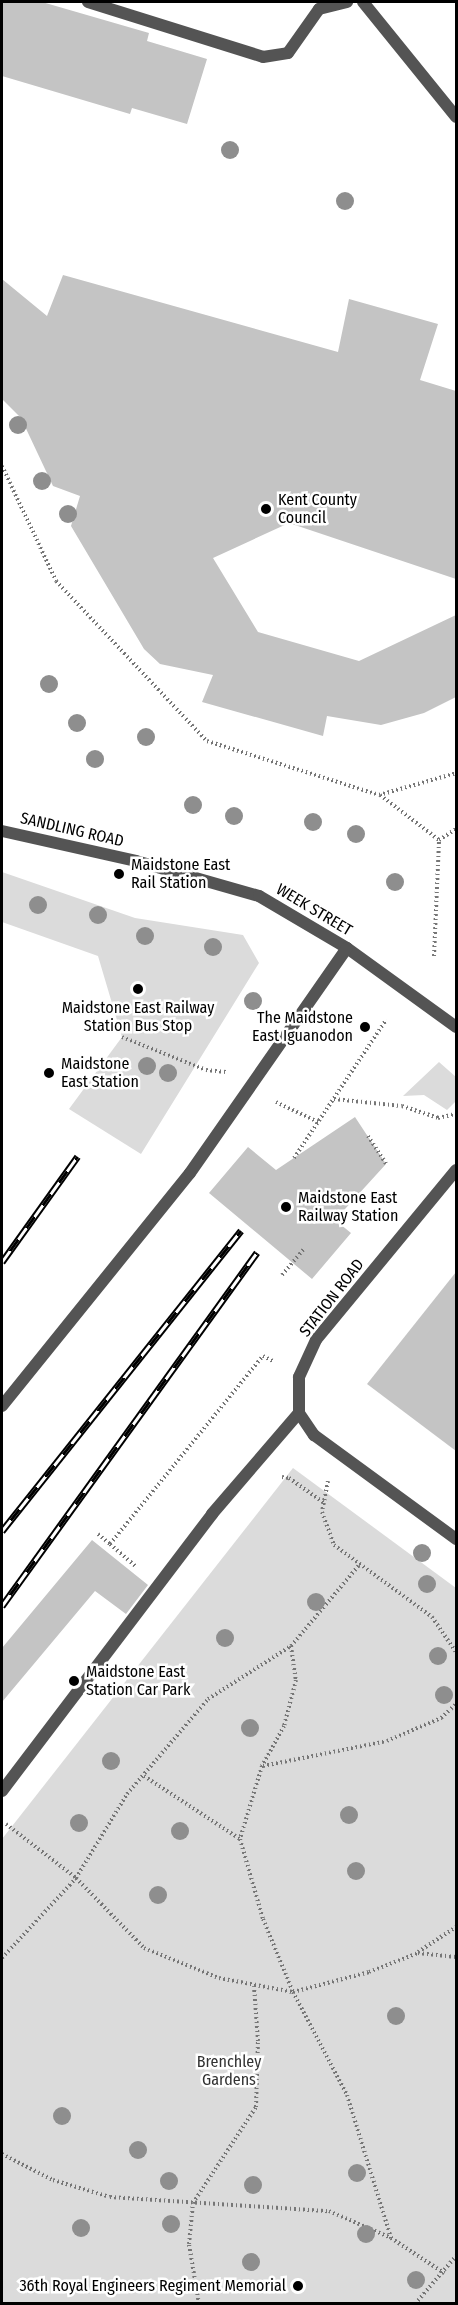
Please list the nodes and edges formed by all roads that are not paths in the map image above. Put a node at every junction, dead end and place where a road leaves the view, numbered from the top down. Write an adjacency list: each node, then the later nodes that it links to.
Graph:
1 (88, 2): 2 (street)
2 (347, 2)
3 (363, 2): 4 (street)
4 (456, 117)
5 (2, 831): 6 (street, SANDLING ROAD)
6 (136, 861): 7 (street, WEEK STREET)
7 (347, 948): 8 (street, WEEK STREET); 10 (street)
8 (456, 1027)
9 (456, 1170): 11 (street, STATION ROAD)
10 (2, 1406)
11 (299, 1413): 12 (street); 13 (street)
12 (456, 1539)
13 (2, 1791)

